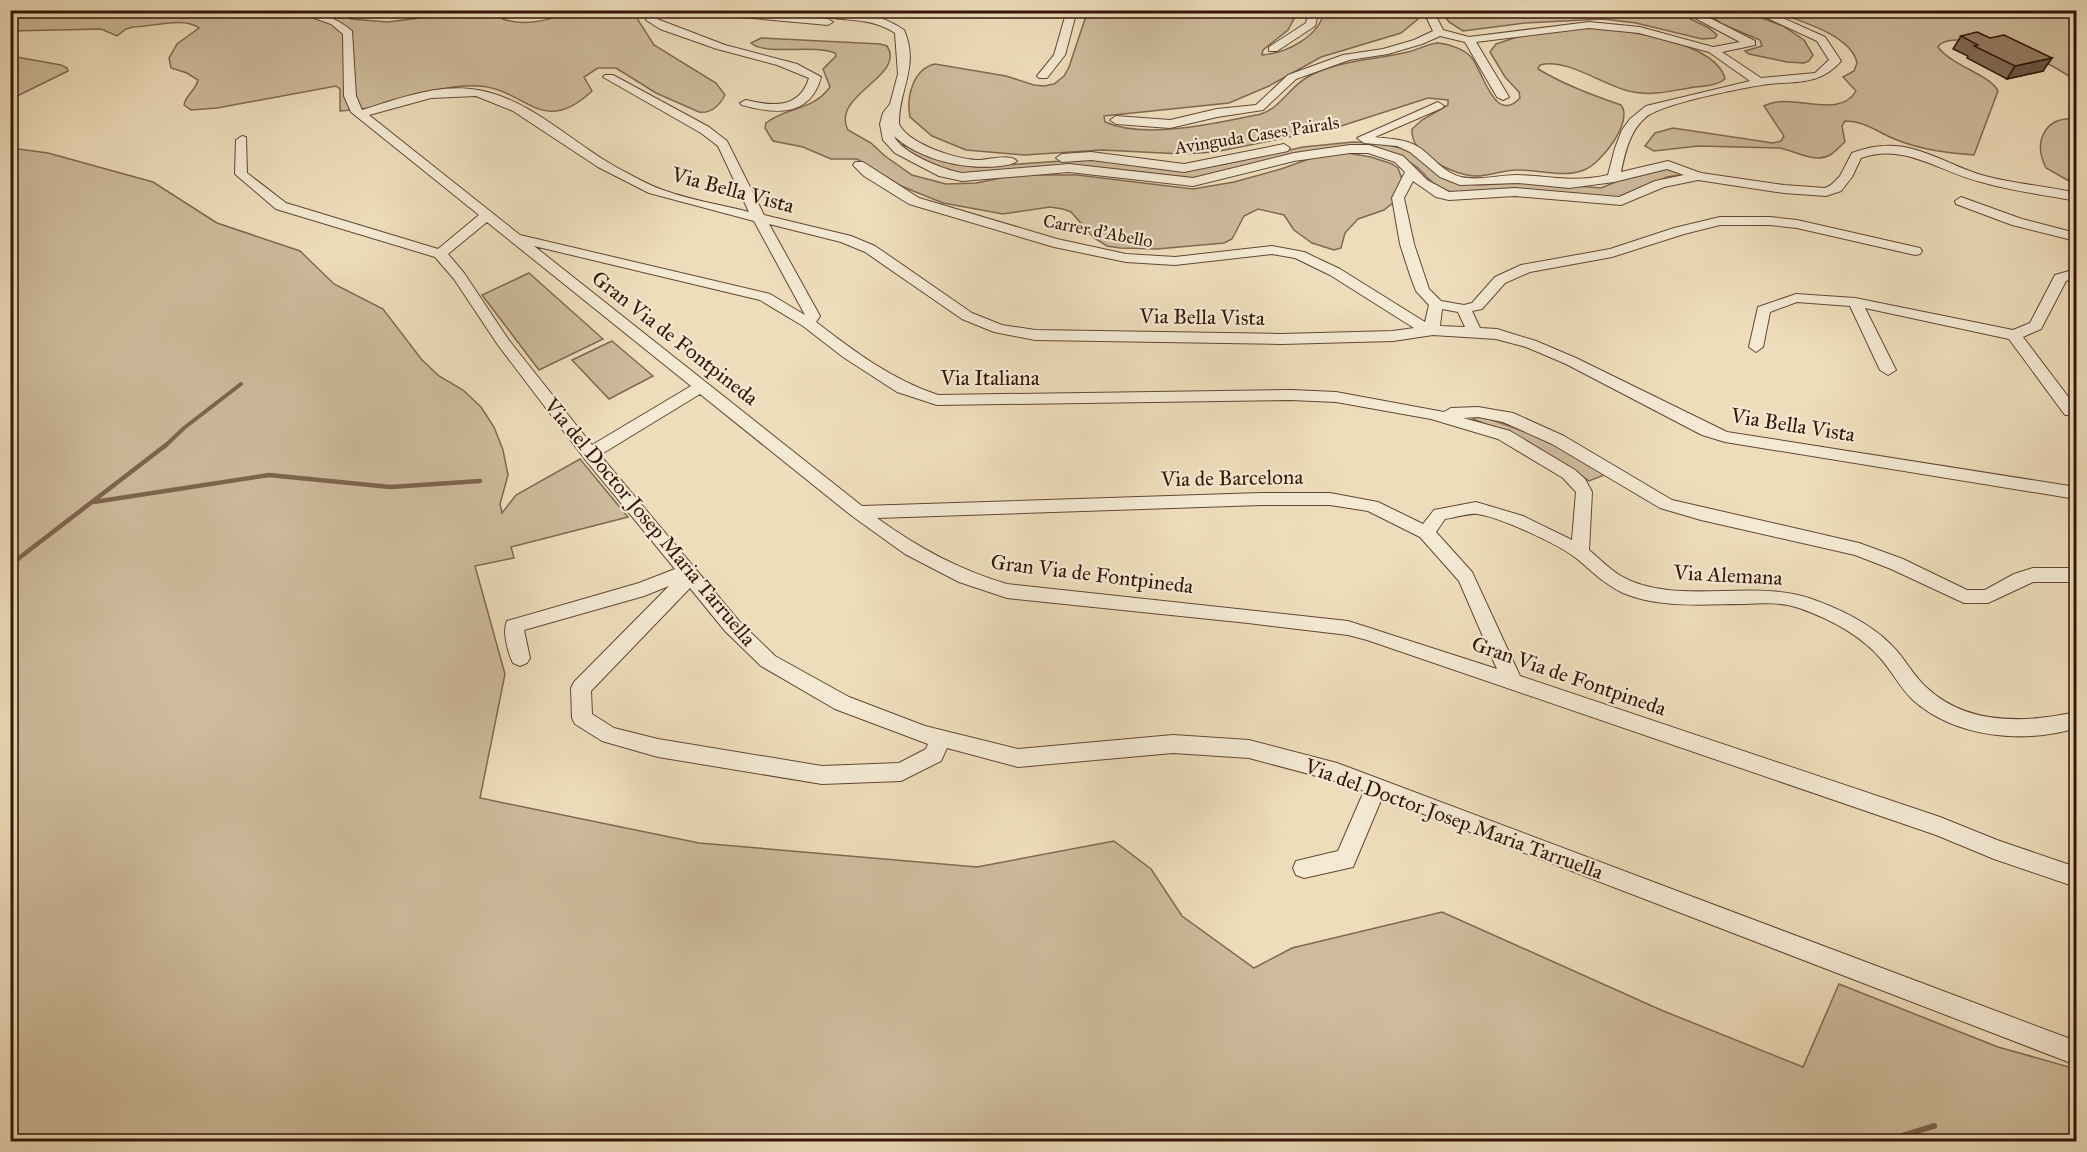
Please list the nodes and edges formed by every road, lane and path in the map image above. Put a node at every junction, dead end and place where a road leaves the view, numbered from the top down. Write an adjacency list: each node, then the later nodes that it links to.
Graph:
1 (297, 10): 22 (street, Gran Via de Fontpineda)
2 (663, 10): 19 (street)
3 (698, 10): 10 (street)
4 (812, 10): 10 (street)
5 (1072, 10): 15 (street)
6 (1314, 10): 13 (street)
7 (1428, 10): 11 (street)
8 (1685, 10): 14 (street)
9 (1755, 10): 17 (street)
10 (891, 25): 20 (street)
11 (1438, 32): 12 (street); 23 (street)
12 (1469, 40): 14 (street); 18 (street)
13 (1273, 49)
14 (1713, 50): 17 (street)
15 (1043, 76)
16 (609, 77): 37 (street)
17 (1759, 82): 31 (street)
18 (1503, 97)
19 (746, 103)
20 (896, 103): 25 (street, Avinguda Cases Pairals); 29 (street, Avinguda Cases Pairals)
21 (1438, 106): 24 (street)
22 (360, 114): 36 (street, Gran Via de Fontpineda); 37 (street, Via Bella Vista)
23 (1116, 120)
24 (1402, 121): 25 (street); 27 (street)
25 (1361, 139): 27 (street, Avinguda Cases Pairals)
26 (242, 140): 41 (street)
27 (1399, 144): 31 (street, Avinguda Cases Pairals)
28 (859, 165): 47 (street, Carrer d'Abello)
29 (1412, 171): 32 (street, Avinguda Cases Pairals); 35 (street)
30 (1698, 176): 31 (street, Avinguda Cases Pairals); 32 (street); 33 (street)
31 (1614, 178)
32 (1441, 194): 35 (street)
33 (2076, 197)
34 (1961, 201): 39 (street)
35 (1400, 203): 44 (street)
36 (486, 216): 38 (street, Gran Via de Fontpineda); 41 (street)
37 (761, 220): 46 (street); 47 (street, Via Bella Vista)
38 (512, 237): 46 (street, Via Italiana); 52 (street, Gran Via de Fontpineda)
39 (2076, 237)
40 (1915, 251): 45 (street)
41 (440, 254): 55 (street, Via del Doctor Josep Maria Tarruella)
42 (2076, 273): 49 (street)
43 (1854, 302): 49 (street); 50 (street); 51 (street)
44 (1436, 304): 45 (street); 47 (street)
45 (1464, 309): 48 (street)
46 (808, 323): 54 (street, Via Italiana)
47 (1433, 330): 48 (street, Via Bella Vista)
48 (1474, 332): 56 (street, Via Bella Vista)
49 (2014, 335): 53 (street)
50 (1756, 347)
51 (1888, 370)
52 (701, 387): 55 (street); 57 (street, Gran Via de Fontpineda)
53 (2071, 411)
54 (1432, 414): 59 (street); 61 (street)
55 (590, 454): 60 (street, Via del Doctor Josep Maria Tarruella)
56 (2076, 493)
57 (858, 512): 58 (street, Via de Barcelona); 63 (street, Gran Via de Fontpineda)
58 (1426, 533): 59 (street, Via Alemana); 63 (street, Via de Barcelona)
59 (1580, 552): 64 (street, Via Alemana)
60 (689, 573): 62 (street); 65 (street, Via del Doctor Josep Maria Tarruella); 65 (street)
61 (2076, 575)
62 (520, 658)
63 (1512, 681): 68 (street, Gran Via de Fontpineda)
64 (2076, 720)
65 (940, 738): 66 (street, Via del Doctor Josep Maria Tarruella)
66 (1376, 787): 67 (street); 69 (street, Via del Doctor Josep Maria Tarruella)
67 (1304, 868)
68 (2076, 877)
69 (2076, 1053)

